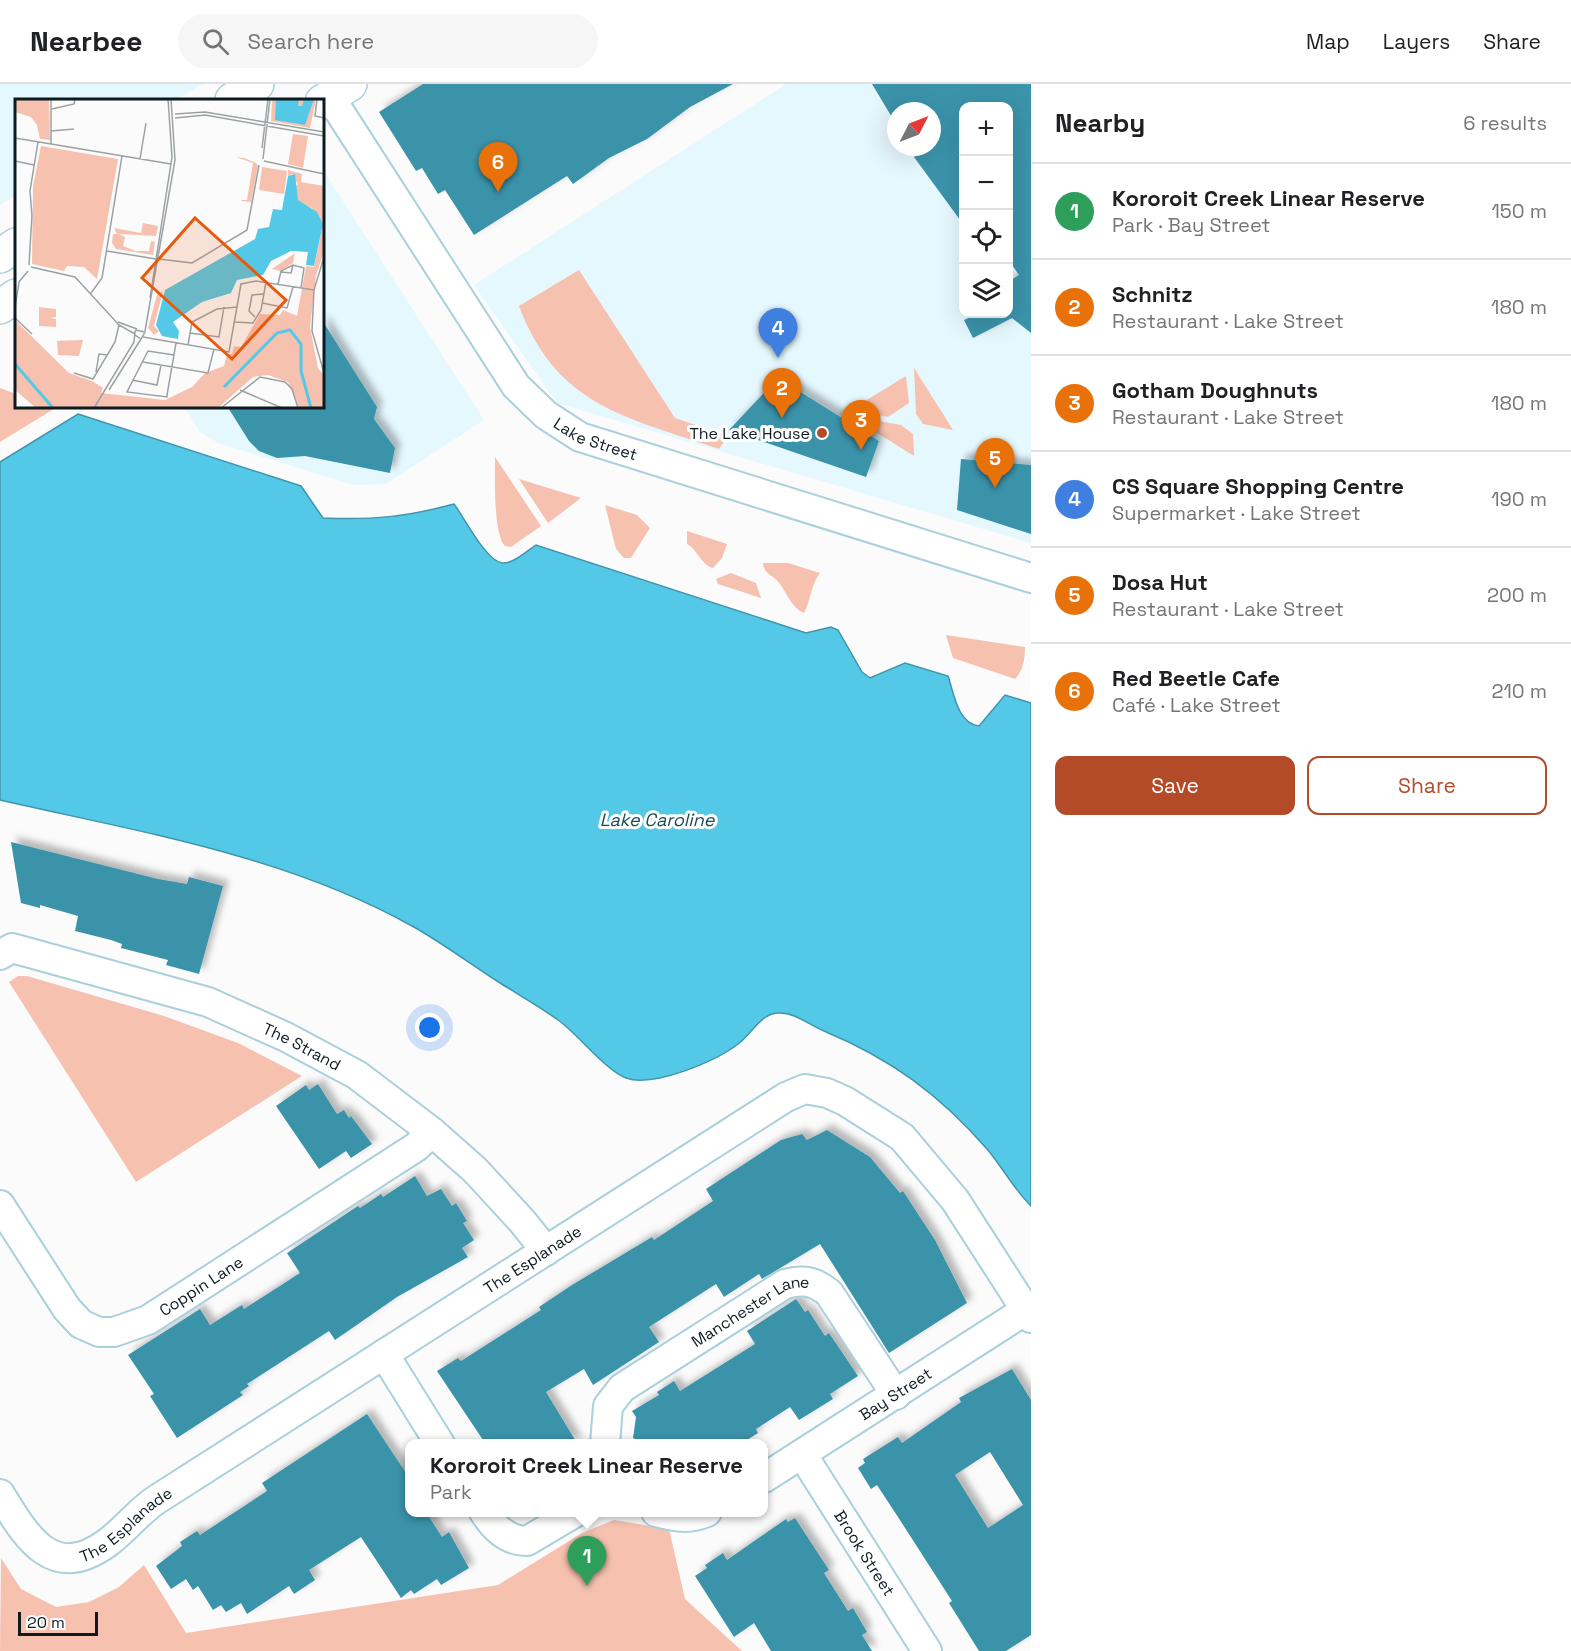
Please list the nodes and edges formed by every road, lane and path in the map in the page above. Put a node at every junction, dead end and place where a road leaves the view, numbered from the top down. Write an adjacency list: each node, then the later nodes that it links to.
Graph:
1 (257, 84): 3 (main road)
2 (331, 92): 8 (street, Lake Street)
3 (234, 99)
4 (15, 246): 5 (main road)
5 (0, 256)
6 (15, 297): 7 (main road)
7 (0, 307)
8 (1031, 578)
9 (0, 955): 10 (street, The Strand)
10 (432, 1132): 11 (street, Coppin Lane); 12 (street, The Strand)
11 (0, 1205)
12 (546, 1251): 13 (street, The Esplanade); 14 (street, The Esplanade)
13 (1029, 1314): 15 (street, Bay Street)
14 (384, 1354): 16 (street); 20 (street, The Esplanade)
15 (896, 1395): 17 (street, Manchester Lane); 18 (street, Bay Street)
16 (437, 1439)
17 (605, 1439)
18 (802, 1454): 19 (street, Bay Street); 25 (street, Brook Street)
19 (768, 1475)
20 (0, 1494)
21 (488, 1517): 22 (street)
22 (568, 1517)
23 (672, 1517): 24 (street)
24 (696, 1517)
25 (927, 1651)

